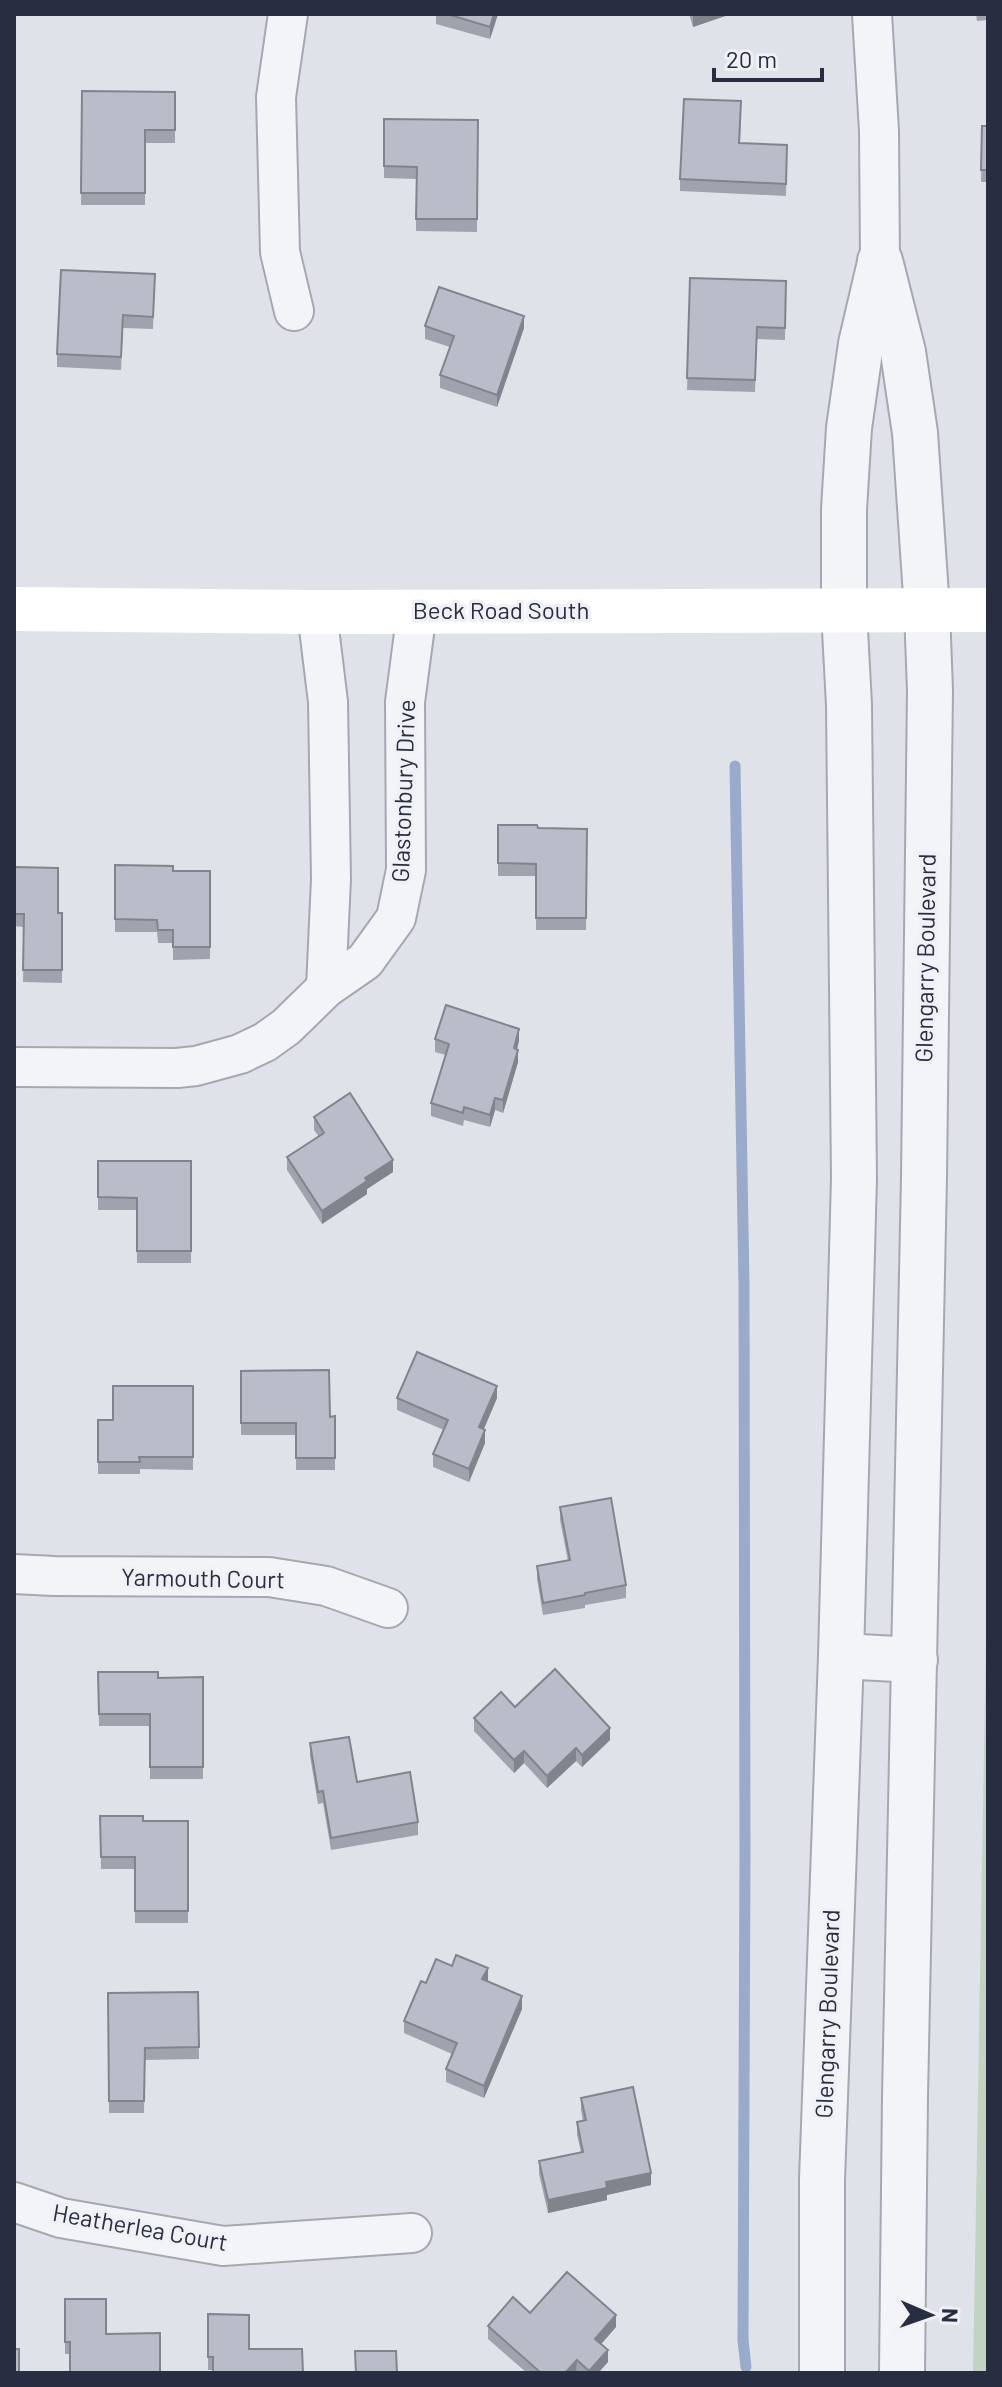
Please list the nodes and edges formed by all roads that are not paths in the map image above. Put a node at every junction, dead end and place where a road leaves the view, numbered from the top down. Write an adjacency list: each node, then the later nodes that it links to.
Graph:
1 (288, 14): 4 (street)
2 (872, 14): 3 (street, Glengarry Boulevard)
3 (880, 261): 6 (street, Glengarry Boulevard); 9 (street, Glengarry Boulevard)
4 (294, 311)
5 (14, 609): 10 (main road, Beck Road South)
6 (927, 610): 7 (main road, Beck Road South); 9 (main road, Beck Road South); 16 (street, Glengarry Boulevard)
7 (988, 610)
8 (417, 611): 9 (main road, Beck Road South); 10 (main road, Beck Road South); 11 (street, Glastonbury Drive)
9 (844, 611): 15 (street, Glengarry Boulevard)
10 (317, 612): 11 (street)
11 (326, 988): 12 (street, Glastonbury Drive)
12 (14, 1067)
13 (14, 1574): 14 (street, Yarmouth Court)
14 (388, 1608)
15 (841, 1656): 16 (street); 19 (street, Glengarry Boulevard)
16 (915, 1660): 20 (street, Glengarry Boulevard)
17 (14, 2202): 18 (street, Heatherlea Court)
18 (412, 2233)
19 (822, 2373)
20 (902, 2373)

